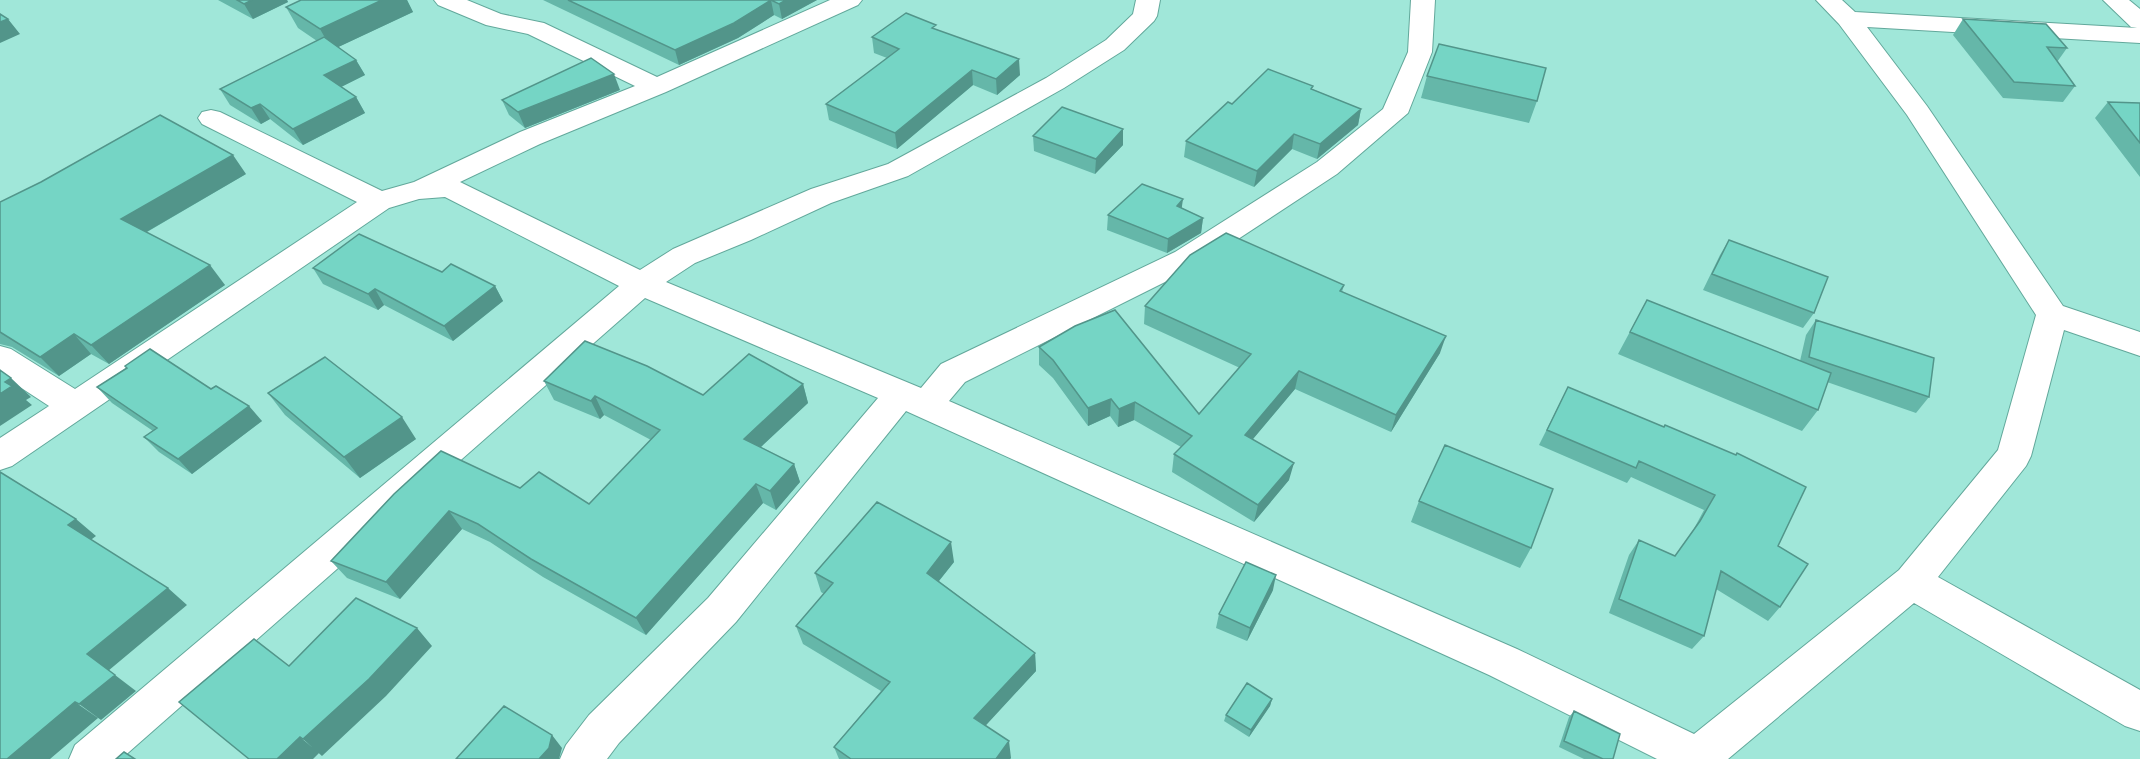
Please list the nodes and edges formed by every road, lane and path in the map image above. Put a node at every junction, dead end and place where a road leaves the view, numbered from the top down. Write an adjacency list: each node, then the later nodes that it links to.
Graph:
1 (446, 0): 9 (street)
2 (850, 0): 9 (street)
3 (1148, 0): 13 (street)
4 (1423, 0): 17 (street)
5 (2115, 0): 7 (street)
6 (1838, 10): 8 (street); 14 (street)
7 (2140, 21)
8 (2140, 36)
9 (657, 87): 11 (street)
10 (211, 118): 12 (street)
11 (419, 190): 12 (street); 13 (street)
12 (379, 201): 18 (street)
13 (641, 284): 17 (street); 23 (street)
14 (2052, 314): 15 (street); 20 (street)
15 (2140, 344)
16 (0, 358): 18 (street)
17 (914, 400): 22 (street); 24 (street)
18 (74, 405): 19 (street)
19 (0, 456)
20 (1912, 582): 21 (street); 22 (street)
21 (2140, 711)
22 (1697, 758)
23 (90, 759)
24 (581, 759)

